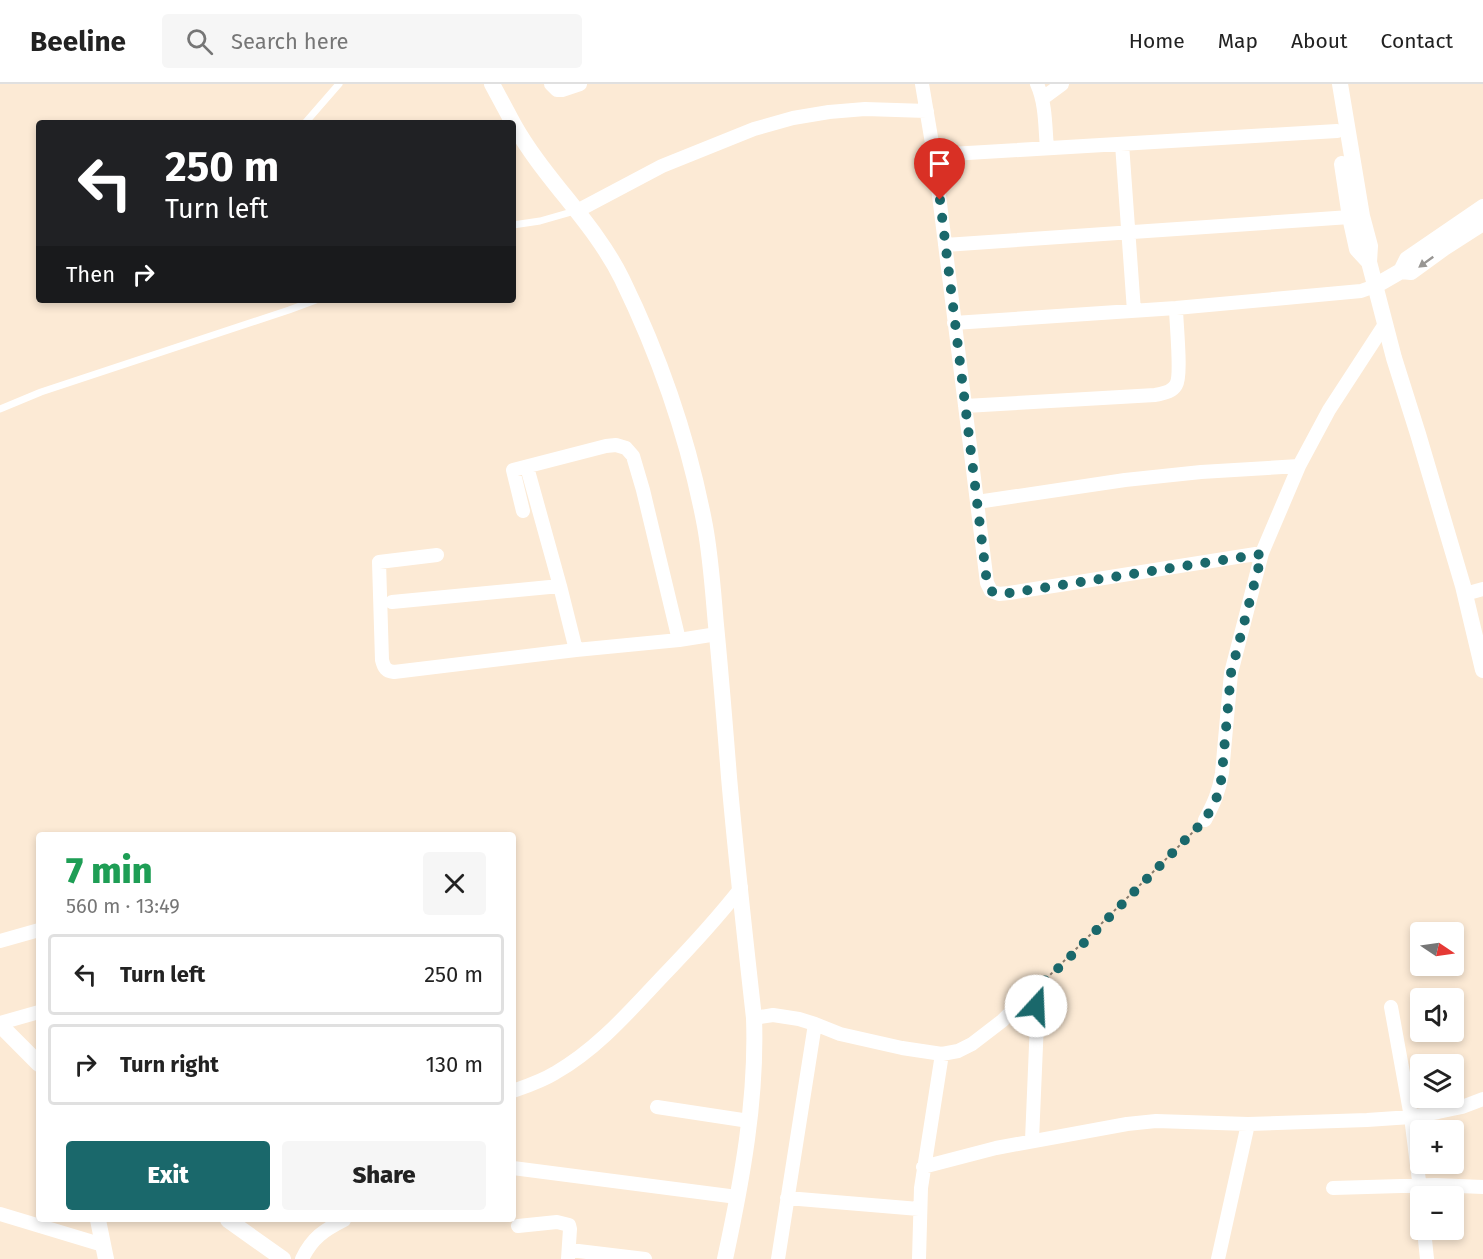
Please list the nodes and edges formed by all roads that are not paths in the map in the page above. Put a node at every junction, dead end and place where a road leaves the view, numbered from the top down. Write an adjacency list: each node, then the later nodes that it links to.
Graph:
1 (339, 84): 12 (lane)
2 (492, 84): 13 (street)
3 (551, 84): 4 (street)
4 (580, 84)
5 (922, 84): 11 (street)
6 (1037, 84): 10 (street)
7 (1062, 84): 10 (street)
8 (1329, 84): 15 (street)
9 (1340, 84): 26 (street)
10 (1043, 98): 17 (street)
11 (927, 111): 18 (street); 20 (street)
12 (308, 120)
13 (511, 120)
14 (516, 128): 20 (street)
15 (1337, 131): 16 (street); 21 (street)
16 (1122, 144): 17 (street); 24 (street)
17 (1047, 148): 18 (street)
18 (934, 155): 25 (street)
19 (1483, 207): 27 (street)
20 (577, 211): 23 (lane); 46 (street)
21 (1350, 217): 24 (street); 26 (street)
22 (1483, 223): 27 (street, one-way to 27)
23 (516, 225)
24 (1128, 232): 25 (street); 31 (street)
25 (945, 245): 32 (street)
26 (1369, 262): 28 (street)
27 (1401, 271): 28 (street)
28 (1375, 286): 30 (street); 33 (street)
29 (308, 303): 35 (lane)
30 (1176, 308): 31 (street); 34 (street)
31 (1134, 311): 32 (street)
32 (954, 323): 34 (street)
33 (1385, 324): 36 (street); 44 (street)
34 (965, 406): 38 (street)
35 (0, 409)
36 (1299, 466): 38 (street); 40 (street)
37 (527, 467): 39 (street); 42 (street); 47 (street)
38 (976, 502): 40 (street)
39 (523, 511)
40 (1262, 554): 51 (street)
41 (437, 555): 48 (street)
42 (561, 586): 45 (street); 48 (street)
43 (1483, 589): 44 (street)
44 (1464, 590): 49 (street)
45 (392, 602)
46 (717, 634): 47 (street); 52 (street)
47 (679, 640): 48 (street)
48 (576, 650)
49 (1481, 651): 50 (street)
50 (1483, 670)
51 (1205, 820)
52 (741, 888): 57 (street); 62 (street)
53 (36, 931): 54 (street)
54 (0, 941)
55 (1391, 1007): 65 (street)
56 (36, 1013): 58 (street)
57 (754, 1014): 59 (street); 66 (street)
58 (0, 1024): 61 (street)
59 (815, 1024): 60 (street); 79 (street)
60 (942, 1054): 68 (street); 69 (street)
61 (36, 1061)
62 (516, 1090)
63 (1483, 1099): 65 (street)
64 (657, 1107): 66 (street)
65 (1412, 1117): 67 (street); 71 (street)
66 (749, 1121): 78 (street)
67 (1248, 1124): 68 (street); 95 (street)
68 (1032, 1140): 69 (street)
69 (923, 1167): 80 (street)
70 (516, 1168): 78 (street)
71 (1419, 1186)
72 (1441, 1186): 74 (street)
73 (1464, 1186): 75 (street)
74 (1464, 1186)
75 (1483, 1187)
76 (1333, 1188): 77 (street)
77 (1410, 1191)
78 (737, 1197): 92 (street)
79 (787, 1198): 80 (street); 93 (street)
80 (919, 1209): 94 (street)
81 (0, 1214): 87 (street)
82 (98, 1222): 87 (street)
83 (232, 1222): 88 (street)
84 (340, 1222): 90 (street)
85 (518, 1226): 89 (street)
86 (1425, 1240): 96 (street)
87 (104, 1252)
88 (277, 1254)
89 (569, 1254): 91 (street)
90 (302, 1259)
91 (645, 1259)
92 (725, 1259)
93 (778, 1259)
94 (919, 1259)
95 (1218, 1259)
96 (1427, 1259)

